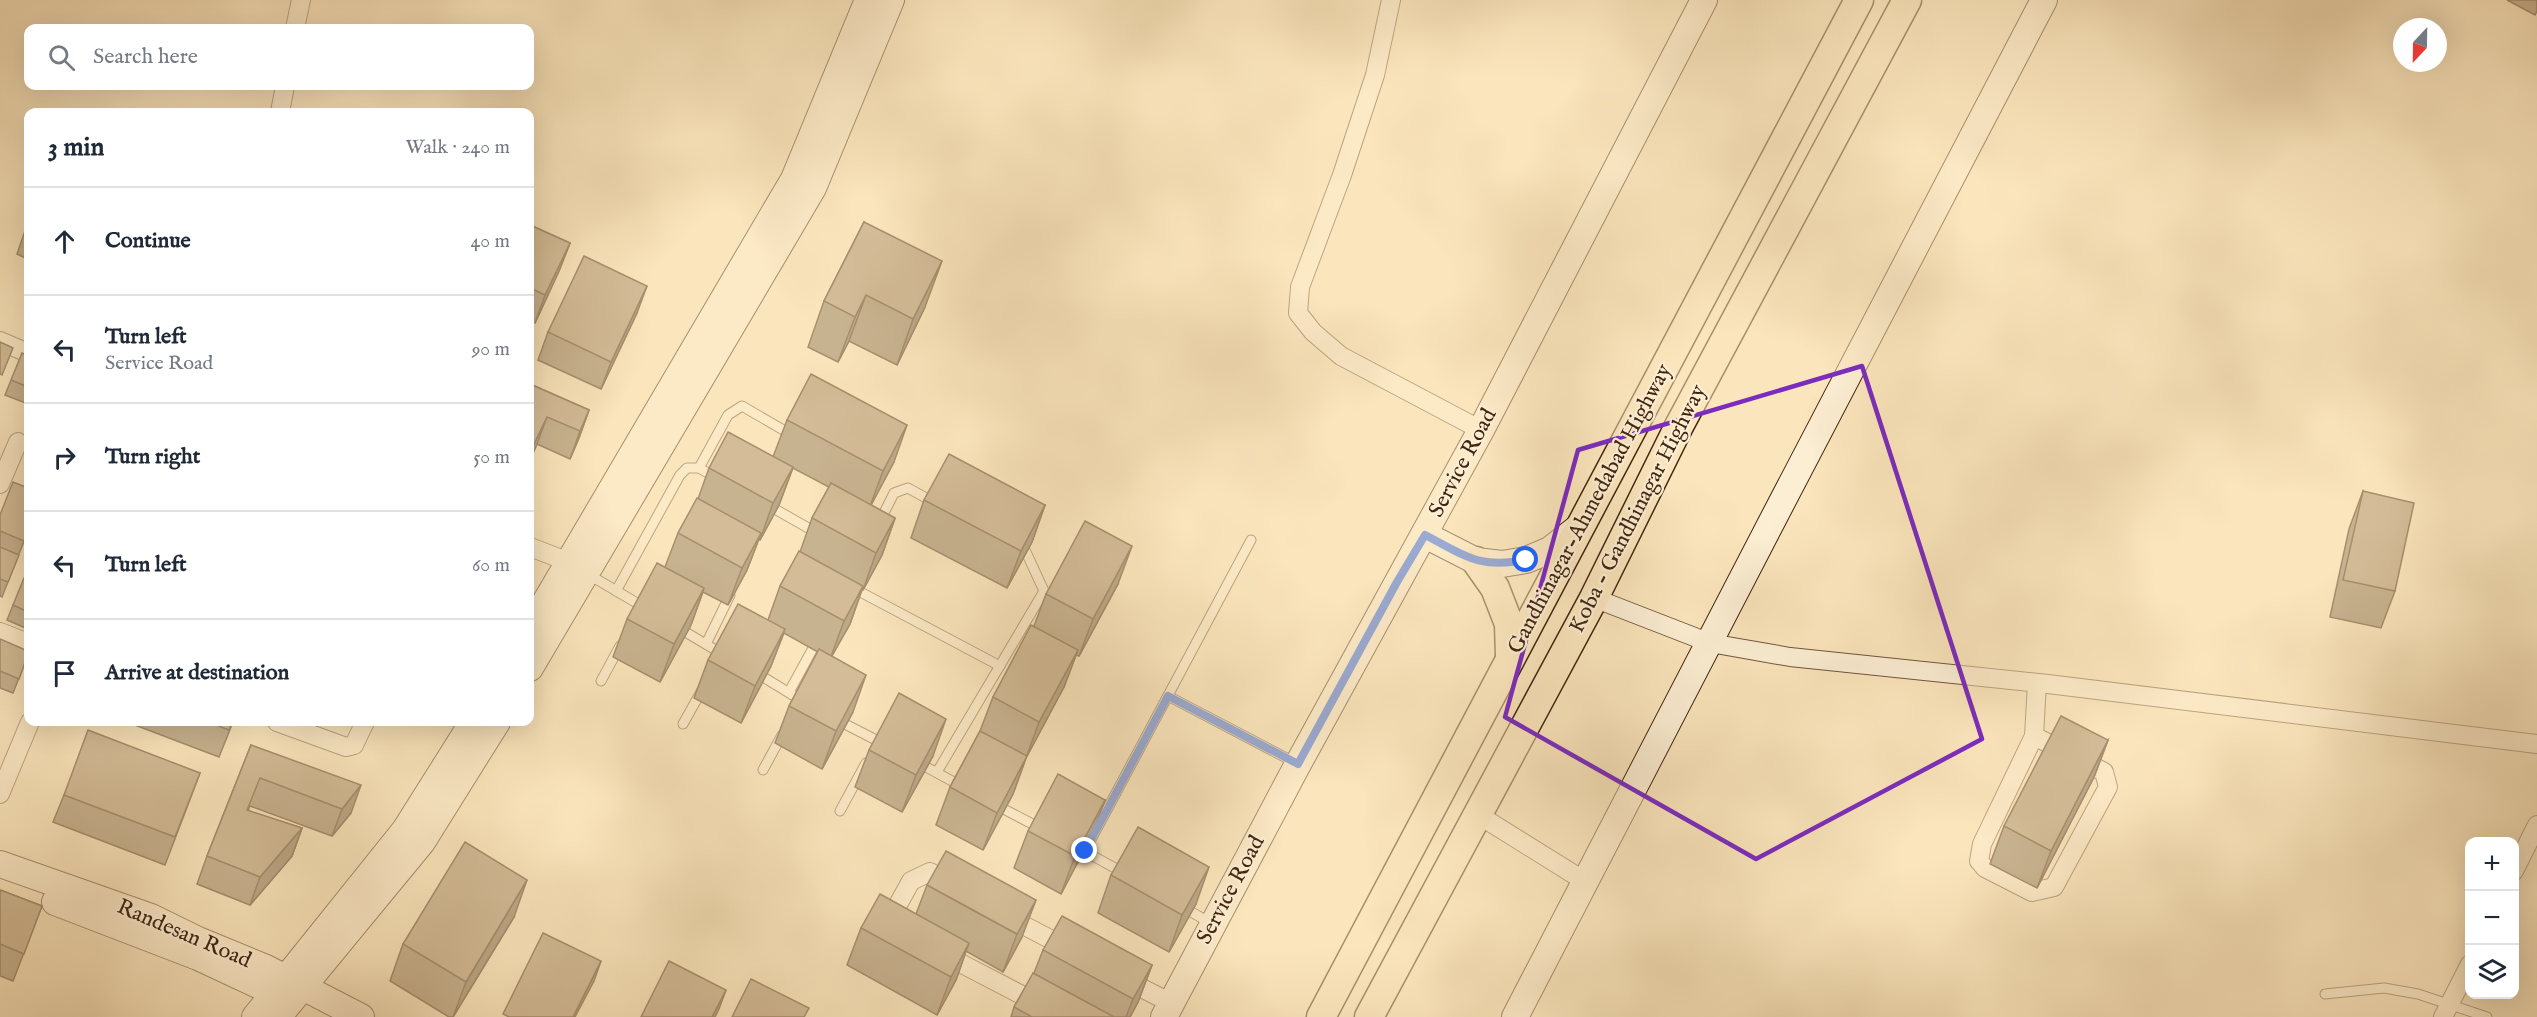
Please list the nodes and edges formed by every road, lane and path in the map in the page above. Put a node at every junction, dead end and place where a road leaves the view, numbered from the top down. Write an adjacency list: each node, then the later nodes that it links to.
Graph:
1 (301, 0): 9 (street)
2 (868, 0): 32 (street)
3 (891, 0): 32 (street)
4 (1390, 0): 14 (street)
5 (1704, 0): 14 (street, Service Road)
6 (1859, 0): 25 (main road, Gandhinagar-Ahmedabad Highway)
7 (1906, 0): 36 (main road, Koba - Gandhinagar Highway)
8 (2044, 0): 47 (street)
9 (296, 24)
10 (284, 90): 11 (street)
11 (281, 108)
12 (0, 341): 13 (street)
13 (24, 351)
14 (1481, 430): 27 (street, Service Road)
15 (799, 439): 17 (lane)
16 (18, 442): 18 (street)
17 (699, 468): 19 (lane); 34 (lane)
18 (0, 484)
19 (730, 485)
20 (762, 501): 21 (lane)
21 (772, 507): 23 (lane); 24 (lane)
22 (947, 509): 26 (lane)
23 (767, 517)
24 (822, 523)
25 (1581, 525): 31 (street); 50 (main road, Gandhinagar-Ahmedabad Highway)
26 (874, 531)
27 (1425, 535): 31 (street); 76 (street, Service Road)
28 (1005, 540): 53 (lane)
29 (1251, 540): 59 (lane)
30 (534, 548): 32 (street)
31 (1476, 561): 50 (main road)
32 (578, 568): 34 (lane); 41 (street); 51 (street)
33 (736, 580): 46 (lane)
34 (615, 591): 37 (lane)
35 (842, 595): 53 (lane)
36 (1594, 598): 47 (street); 83 (main road, Koba - Gandhinagar Highway)
37 (642, 606): 38 (lane); 39 (lane)
38 (637, 616)
39 (660, 617)
40 (669, 622): 46 (lane)
41 (534, 623)
42 (0, 632): 45 (street)
43 (821, 633): 58 (lane)
44 (627, 634): 55 (lane)
45 (24, 641)
46 (706, 644): 48 (lane)
47 (1710, 644): 56 (street); 91 (street)
48 (721, 653): 49 (lane); 52 (lane)
49 (731, 658)
50 (1510, 659): 110 (main road, Gandhinagar-Ahmedabad Highway)
51 (534, 660)
52 (716, 663)
53 (1000, 666): 78 (lane)
54 (750, 669): 58 (lane)
55 (601, 681)
56 (2037, 683): 71 (street); 73 (street)
57 (705, 684): 64 (lane)
58 (789, 692): 60 (lane)
59 (1168, 696): 76 (lane); 87 (lane)
60 (802, 701): 61 (lane); 62 (lane)
61 (812, 706)
62 (796, 711)
63 (830, 716): 72 (lane)
64 (683, 724)
65 (28, 726): 80 (street)
66 (300, 726): 67 (street)
67 (363, 726)
68 (470, 726): 103 (street)
69 (494, 726): 103 (street)
70 (785, 731): 77 (lane)
71 (2034, 736): 71 (street)
72 (878, 741): 74 (lane); 82 (lane)
73 (2537, 744)
74 (898, 751)
75 (908, 757): 78 (lane)
76 (1298, 764): 96 (street, Service Road)
77 (763, 770)
78 (937, 772): 79 (lane)
79 (968, 790)
80 (0, 794)
81 (987, 800): 85 (lane)
82 (840, 812)
83 (1477, 814): 91 (street); 111 (main road, Koba - Gandhinagar Highway)
84 (2537, 825): 88 (street)
85 (1055, 836)
86 (1065, 841): 87 (lane)
87 (1085, 851): 90 (lane)
88 (2519, 861)
89 (0, 864): 103 (street, Randesan Road)
90 (1134, 879)
91 (1586, 882): 112 (street)
92 (0, 883): 103 (street, Randesan Road)
93 (966, 894): 97 (street)
94 (1174, 902): 96 (lane)
95 (986, 904): 99 (street)
96 (1212, 924): 104 (street, Service Road)
97 (908, 936)
98 (929, 947): 109 (street)
99 (1090, 960)
100 (2465, 971): 105 (street)
101 (1111, 972): 104 (street)
102 (2325, 994): 105 (lane)
103 (287, 995): 106 (street); 107 (street, Randesan Road); 108 (street, Randesan Road)
104 (1167, 1010)
105 (2446, 1011): 113 (lane)
106 (255, 1017)
107 (325, 1017)
108 (361, 1017)
109 (1064, 1017)
110 (1321, 1017)
111 (1369, 1017)
112 (1515, 1017)
113 (2487, 1017)

